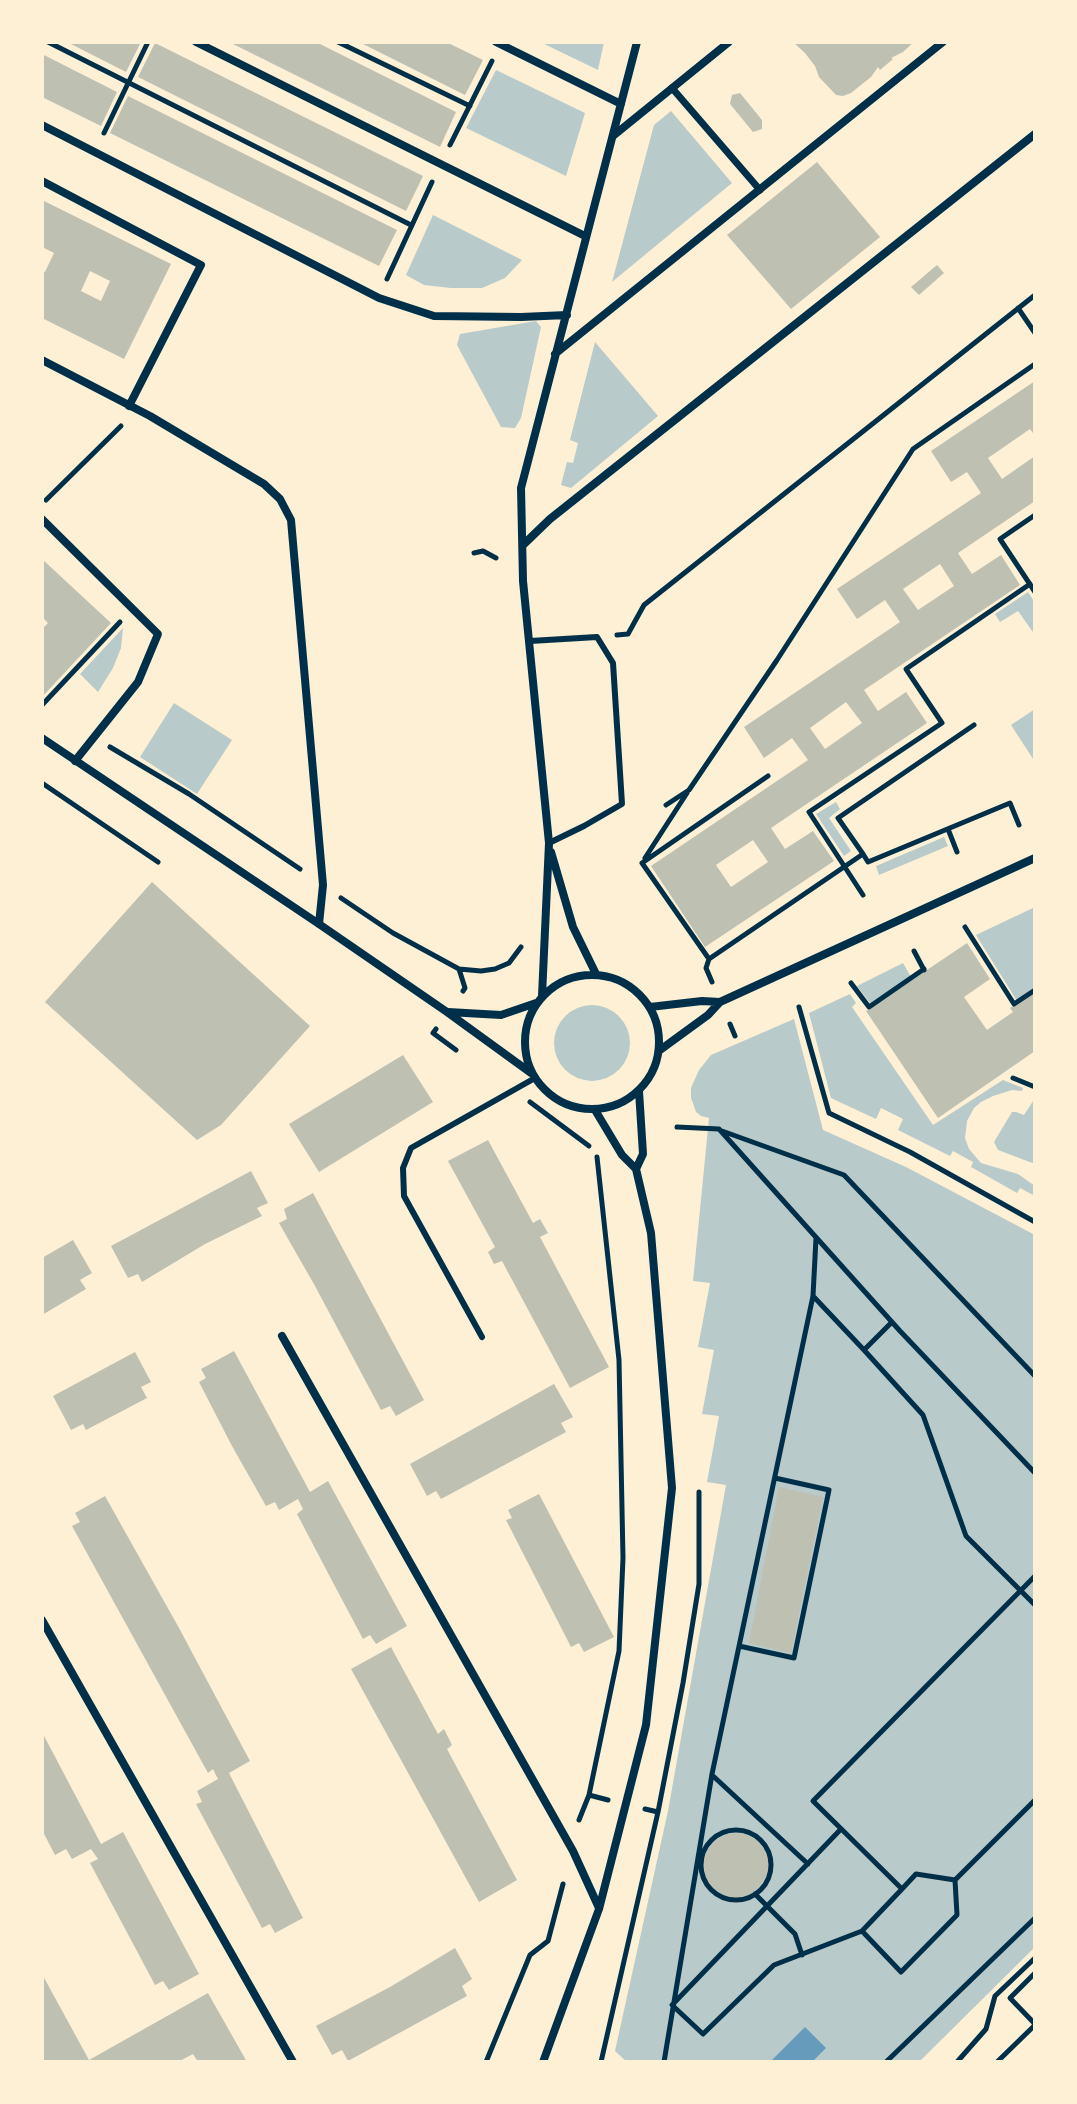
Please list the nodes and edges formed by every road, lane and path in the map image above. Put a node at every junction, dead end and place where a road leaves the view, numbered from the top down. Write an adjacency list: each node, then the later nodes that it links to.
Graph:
1 (48, 42): 10 (path)
2 (148, 42): 10 (path)
3 (196, 42): 18 (street)
4 (338, 42): 13 (path)
5 (496, 42): 12 (street)
6 (637, 42): 12 (street)
7 (729, 42): 11 (street)
8 (943, 42): 20 (street)
9 (489, 67): 13 (path)
10 (129, 82): 17 (path); 21 (path)
11 (672, 88): 16 (street); 20 (street)
12 (621, 104): 16 (street)
13 (470, 106): 18 (path)
14 (42, 125): 17 (street)
15 (1035, 134): 36 (street)
16 (612, 137): 22 (street)
17 (94, 152): 24 (street)
18 (440, 165): 21 (path); 22 (street)
19 (42, 181): 31 (street)
20 (760, 190): 28 (street)
21 (411, 225): 24 (path)
22 (585, 236): 26 (street)
23 (1035, 295): 25 (path)
24 (379, 298): 26 (street)
25 (1018, 308): 27 (path); 42 (path)
26 (567, 315): 28 (street)
27 (1035, 333)
28 (555, 354): 36 (street)
29 (42, 360): 31 (street)
30 (1035, 364): 51 (path)
31 (129, 406): 64 (street)
32 (129, 419): 33 (path)
33 (42, 504)
34 (1035, 515): 39 (path)
35 (42, 519): 46 (street)
36 (523, 545): 43 (street)
37 (474, 553): 38 (path)
38 (496, 558)
39 (1030, 584): 40 (path); 62 (path)
40 (1035, 592)
41 (121, 621): 44 (path)
42 (597, 637): 43 (lane); 56 (lane)
43 (530, 641): 56 (street)
44 (42, 705)
45 (974, 725): 58 (path)
46 (94, 737): 48 (street); 52 (path)
47 (42, 738): 48 (street)
48 (75, 761): 64 (street)
49 (768, 776): 61 (path)
50 (42, 783): 60 (path)
51 (689, 790): 53 (path); 61 (path)
52 (189, 794)
53 (666, 805)
54 (1019, 825): 55 (path)
55 (948, 829): 57 (path); 58 (path)
56 (549, 843): 69 (street); 72 (street)
57 (957, 852)
58 (863, 854): 62 (path)
59 (1035, 858): 73 (street)
60 (158, 862)
61 (642, 863): 67 (path)
62 (845, 867): 63 (path); 67 (path)
63 (863, 895)
64 (319, 924): 76 (street)
65 (965, 927): 71 (path)
66 (914, 951): 70 (path)
67 (709, 959): 68 (path)
68 (706, 968)
69 (596, 974): 72 (street); 74 (street)
70 (851, 983)
71 (1035, 990)
72 (539, 1000): 76 (street); 80 (street)
73 (720, 1002): 74 (street); 78 (street)
74 (650, 1007): 78 (street)
75 (799, 1007): 89 (path)
76 (447, 1012): 80 (street)
77 (433, 1033): 79 (path)
78 (660, 1050): 84 (street)
79 (468, 1058)
80 (533, 1076): 83 (lane); 85 (street)
81 (1013, 1078): 82 (path)
82 (1035, 1087)
83 (513, 1090): 94 (lane); 106 (path)
84 (639, 1091): 85 (street); 88 (street)
85 (595, 1110): 88 (street)
86 (677, 1127): 87 (path)
87 (719, 1129): 90 (path); 96 (path)
88 (636, 1169): 108 (street)
89 (1035, 1222)
90 (816, 1238): 91 (path); 92 (path)
91 (813, 1296): 95 (path); 98 (path)
92 (892, 1322): 95 (path); 97 (path)
93 (282, 1336): 111 (street)
94 (482, 1337)
95 (864, 1350): 101 (path)
96 (1035, 1376)
97 (1035, 1473)
98 (775, 1478): 104 (path); 104 (path)
99 (699, 1492): 109 (path)
100 (1035, 1576): 101 (path)
101 (1021, 1590): 102 (path); 110 (path)
102 (1035, 1605)
103 (42, 1620): 126 (street)
104 (739, 1646): 105 (path)
105 (712, 1774): 112 (path); 113 (path)
106 (589, 1795): 108 (path); 111 (path)
107 (1035, 1800): 114 (path)
108 (626, 1804): 109 (path); 118 (street)
109 (658, 1812): 129 (path)
110 (841, 1829): 113 (path); 115 (path)
111 (573, 1851): 118 (street); 127 (path)
112 (699, 1859): 116 (path); 116 (path); 124 (path)
113 (808, 1864): 117 (path)
114 (955, 1880): 115 (path); 120 (path)
115 (902, 1889): 120 (path)
116 (755, 1894): 117 (path)
117 (767, 1906): 121 (path); 124 (path)
118 (599, 1909): 128 (street)
119 (1035, 1918): 131 (path)
120 (862, 1931): 121 (path)
121 (802, 1955): 124 (path)
122 (1035, 1958): 132 (path)
123 (1035, 1973): 125 (path)
124 (672, 2005): 130 (path)
125 (1035, 2024): 133 (path)
126 (293, 2062)
127 (486, 2062)
128 (543, 2062)
129 (601, 2062)
130 (664, 2062)
131 (886, 2062)
132 (957, 2062)
133 (997, 2062)

